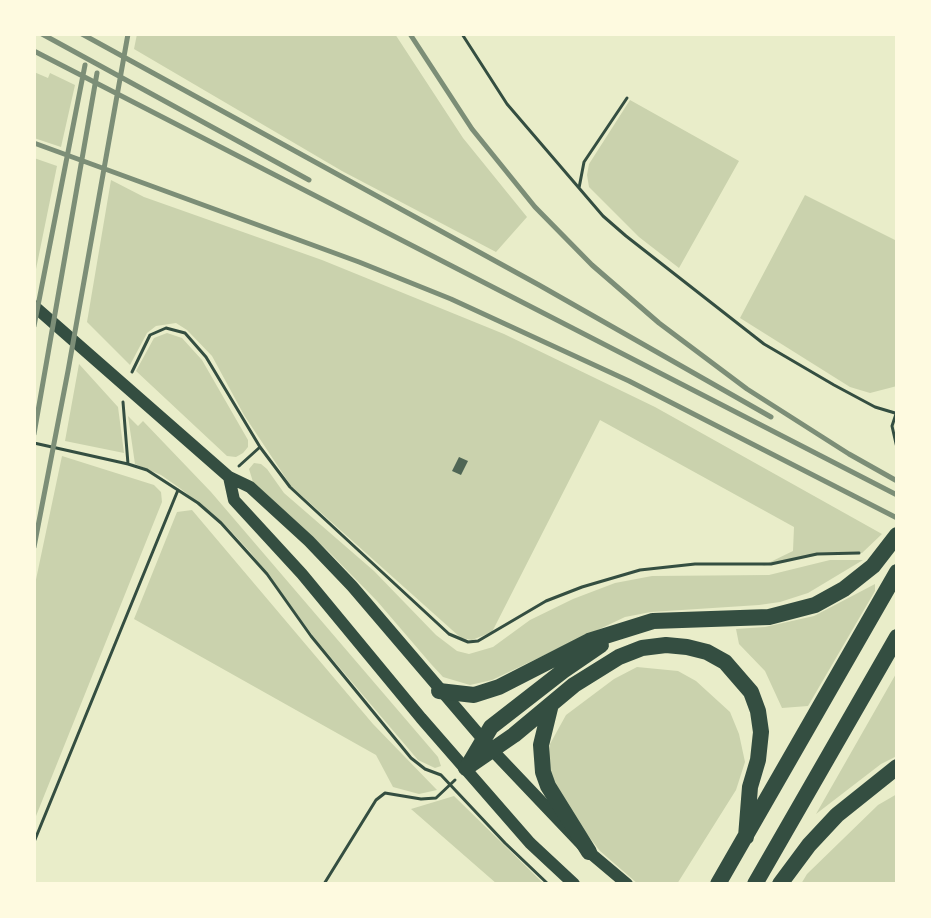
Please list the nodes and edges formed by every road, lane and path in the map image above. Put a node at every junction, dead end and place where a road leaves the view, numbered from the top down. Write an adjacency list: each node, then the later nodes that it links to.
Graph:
1 (462, 34): 3 (path)
2 (627, 98): 3 (path)
3 (579, 188): 6 (path)
4 (34, 306): 10 (main road)
5 (150, 335): 8 (path)
6 (896, 412): 9 (path)
7 (34, 443): 11 (path)
8 (260, 447): 10 (path); 13 (path)
9 (897, 448)
10 (229, 477): 17 (main road); 21 (main road)
11 (178, 490): 22 (path); 24 (path)
12 (896, 536): 15 (highway)
13 (865, 552)
14 (897, 572): 23 (highway)
15 (623, 630): 17 (highway); 19 (highway)
16 (897, 637): 31 (highway)
17 (439, 691): 19 (main road)
18 (551, 704): 19 (highway); 23 (highway); 25 (highway)
19 (488, 746): 21 (highway); 25 (main road)
20 (897, 767): 32 (highway)
21 (466, 768): 22 (path); 28 (main road)
22 (450, 785): 26 (path); 27 (path)
23 (746, 837): 30 (highway)
24 (34, 842)
25 (589, 852): 29 (main road)
26 (324, 884)
27 (548, 884)
28 (574, 884)
29 (627, 884)
30 (718, 884)
31 (755, 884)
32 (780, 884)

